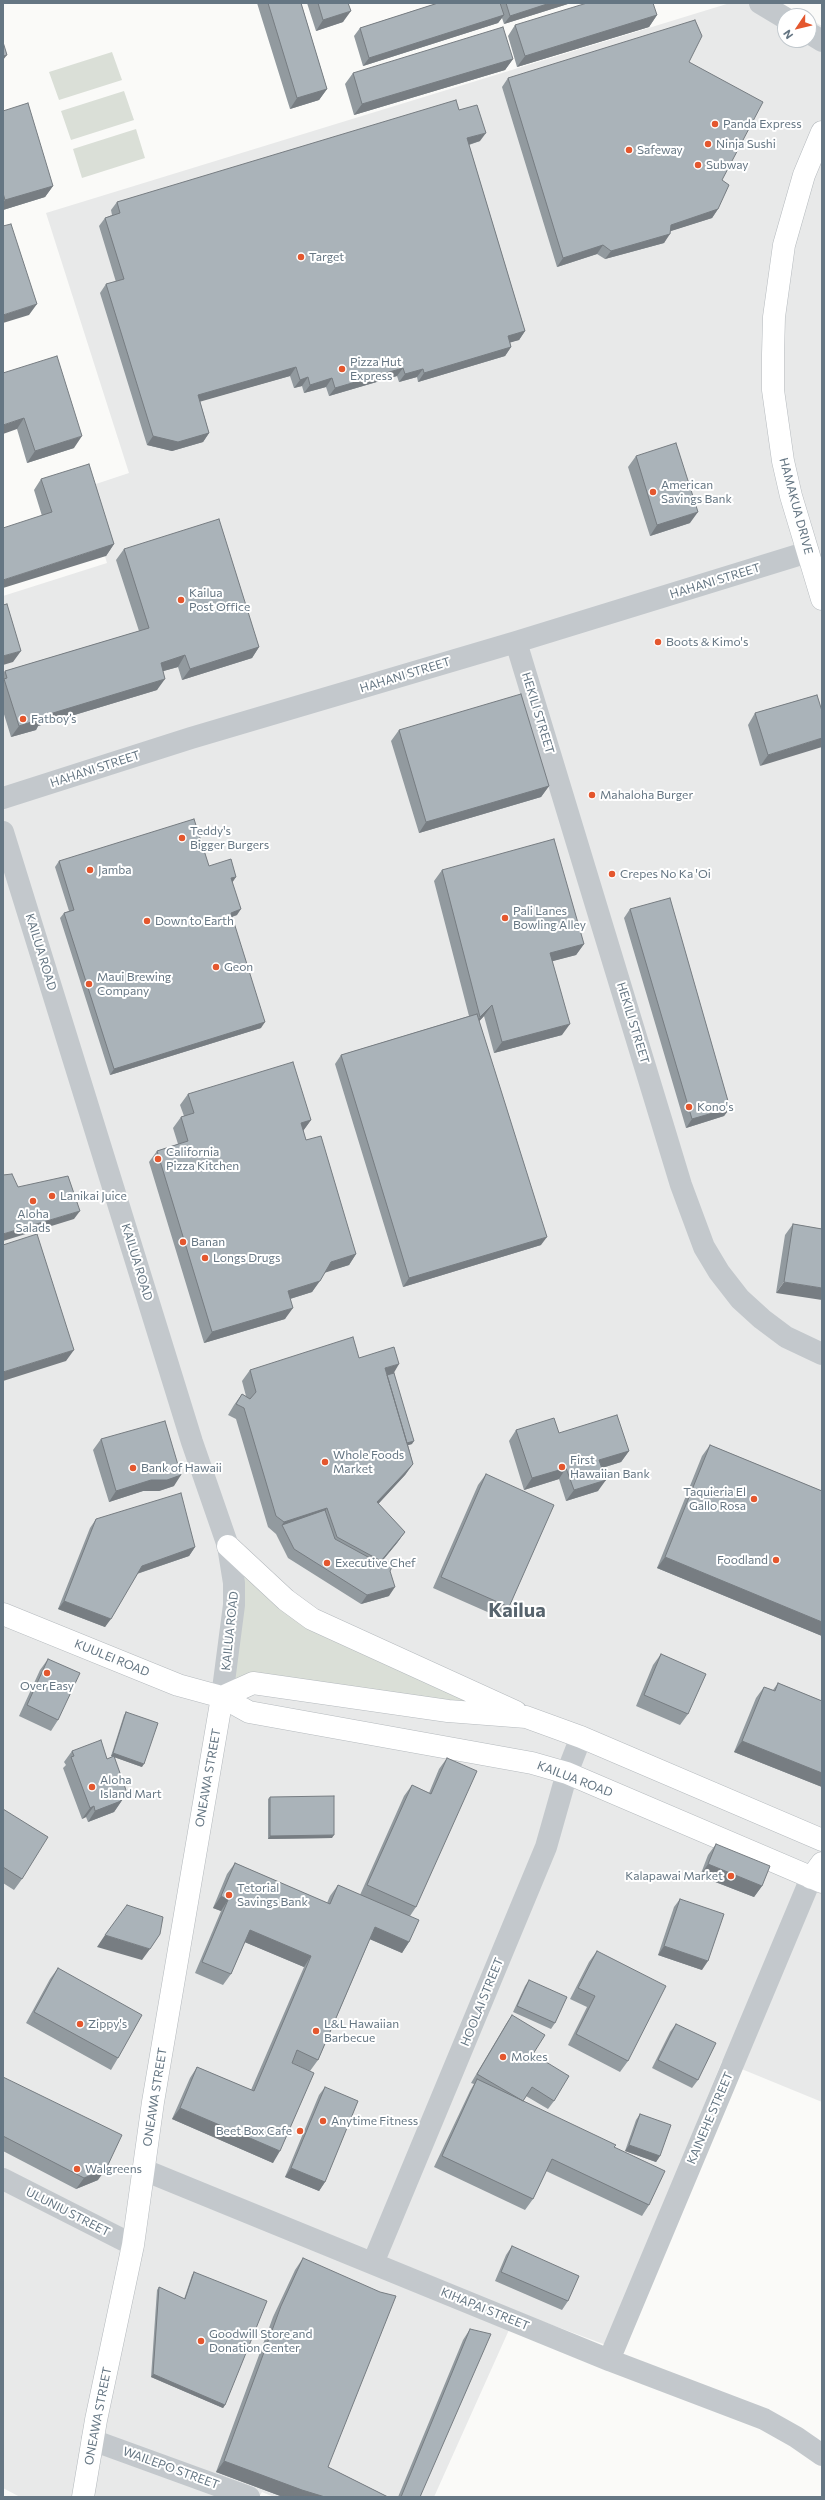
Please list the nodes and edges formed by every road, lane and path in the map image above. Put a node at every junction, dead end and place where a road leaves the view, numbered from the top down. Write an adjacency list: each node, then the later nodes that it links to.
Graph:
1 (760, 3): 2 (street)
2 (777, 13)
3 (822, 132): 4 (main road, HAMAKUA DRIVE)
4 (808, 552): 5 (main road, HAMAKUA DRIVE); 6 (street, HAHANI STREET)
5 (822, 599)
6 (516, 642): 7 (street, HAHANI STREET); 9 (street, HEKILI STREET)
7 (3, 798)
8 (3, 832): 10 (street, KAILUA ROAD)
9 (822, 1354)
10 (228, 1546): 12 (street, KAILUA ROAD); 13 (main road)
11 (3, 1614): 12 (main road, KUULEI ROAD)
12 (222, 1697): 13 (main road); 15 (main road, KAILUA ROAD); 18 (main road, ONEAWA STREET)
13 (526, 1717): 14 (main road)
14 (581, 1737): 15 (street, HOOLAI STREET); 16 (main road)
15 (567, 1773): 17 (main road, KAILUA ROAD); 21 (street, HOOLAI STREET)
16 (822, 1840)
17 (818, 1874): 22 (street, KAINEHE STREET)
18 (144, 2170): 20 (main road, ONEAWA STREET); 21 (street, KIHAPAI STREET)
19 (3, 2179): 20 (street, ULUNIU STREET)
20 (133, 2245): 23 (main road, ONEAWA STREET)
21 (373, 2263): 22 (street, KIHAPAI STREET)
22 (610, 2360): 24 (street, KIHAPAI STREET)
23 (92, 2440): 25 (main road, ONEAWA STREET); 26 (street, WAILEPO STREET)
24 (822, 2455)
25 (83, 2497)
26 (249, 2497)

